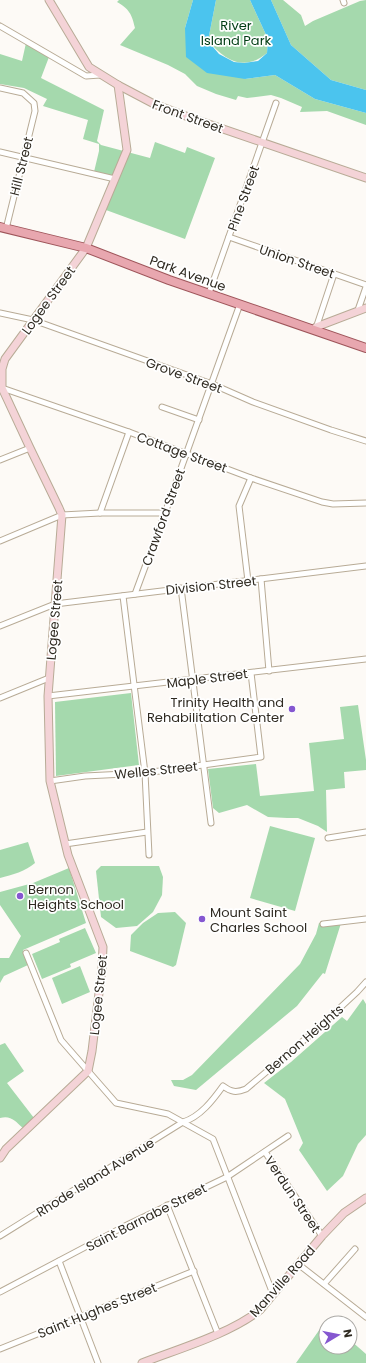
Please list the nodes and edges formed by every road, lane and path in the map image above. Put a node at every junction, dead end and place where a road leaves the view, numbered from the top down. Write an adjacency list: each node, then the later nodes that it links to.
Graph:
1 (49, 0): 3 (street, Front Street)
2 (0, 26): 3 (street)
3 (100, 75): 4 (street, Front Street)
4 (118, 85): 7 (street, Front Street); 11 (street, Logee Street)
5 (0, 88): 9 (street, Hill Street)
6 (276, 103): 7 (street, Pine Street)
7 (263, 142): 10 (street, Front Street); 13 (street, Pine Street)
8 (0, 152): 9 (street)
9 (23, 157): 11 (street); 12 (street, Hill Street)
10 (366, 178)
11 (115, 179): 14 (street, Logee Street)
12 (3, 228): 14 (main road, Park Avenue)
13 (229, 237): 15 (street, Union Street); 17 (street, Pine Street)
14 (86, 248): 17 (main road, Park Avenue); 22 (street, Logee Street)
15 (334, 274): 16 (street, Union Street); 23 (street)
16 (366, 286): 20 (street)
17 (209, 293): 18 (main road, Park Avenue)
18 (240, 304): 23 (main road, Park Avenue); 25 (street, Crawford Street)
19 (366, 308): 20 (street)
20 (358, 310): 23 (street)
21 (0, 313): 22 (street, Grove Street)
22 (33, 320): 25 (street, Grove Street); 26 (street, Logee Street)
23 (316, 328): 24 (main road, Park Avenue)
24 (366, 348)
25 (212, 384): 28 (street, Crawford Street); 30 (street, Grove Street)
26 (1, 388): 29 (street, Cottage Street); 31 (street, Logee Street)
27 (162, 407): 28 (street)
28 (199, 420): 32 (street, Crawford Street)
29 (128, 432): 32 (street, Cottage Street); 36 (street)
30 (366, 441)
31 (30, 448): 33 (street); 38 (street, Logee Street)
32 (187, 454): 34 (street, Cottage Street); 37 (street, Crawford Street)
33 (0, 460)
34 (251, 478): 35 (street, Cottage Street); 42 (street)
35 (366, 503)
36 (100, 513): 37 (street); 38 (street)
37 (165, 513): 44 (street, Crawford Street)
38 (62, 516): 39 (street); 46 (street, Logee Street)
39 (0, 541)
40 (366, 566): 41 (street, Division Street)
41 (261, 579): 42 (street, Division Street); 49 (street)
42 (248, 581): 43 (street, Division Street)
43 (181, 588): 44 (street, Division Street); 52 (street)
44 (135, 594): 45 (street, Division Street)
45 (123, 596): 46 (street, Division Street); 53 (street)
46 (55, 604): 47 (street, Division Street); 51 (street, Logee Street)
47 (0, 626)
48 (366, 659): 49 (street, Maple Street)
49 (269, 671): 50 (street, Maple Street)
50 (251, 673): 52 (street, Maple Street); 56 (street, Welles Street)
51 (49, 678): 54 (street, Logee Street); 55 (street)
52 (194, 679): 53 (street, Maple Street); 56 (street)
53 (135, 687): 54 (street, Maple Street); 57 (street)
54 (48, 696): 58 (street, Logee Street)
55 (0, 698)
56 (204, 764): 57 (street, Welles Street); 59 (street)
57 (145, 773): 58 (street, Welles Street); 60 (street)
58 (50, 781): 63 (street, Logee Street)
59 (211, 823)
60 (147, 832): 63 (street); 64 (street)
61 (366, 832): 62 (street)
62 (328, 838)
63 (65, 844): 69 (street, Logee Street)
64 (149, 855)
65 (366, 919): 66 (street)
66 (323, 924)
67 (26, 953): 69 (street)
68 (366, 982): 70 (street, Bernon Heights)
69 (88, 1071): 71 (street); 73 (street)
70 (191, 1120): 71 (street, Rhode Island Avenue)
71 (183, 1122): 76 (street); 79 (street, Rhode Island Avenue)
72 (288, 1136): 74 (street, Saint Barnabe Street)
73 (3, 1149): 75 (street)
74 (265, 1152): 76 (street, Saint Barnabe Street); 80 (street, Verdun Street)
75 (0, 1158)
76 (227, 1177): 78 (street, Saint Barnabe Street); 87 (street)
77 (366, 1198): 80 (street, Manville Road)
78 (168, 1205): 82 (street, Saint Barnabe Street); 84 (street)
79 (0, 1236)
80 (322, 1236): 83 (street, Manville Road)
81 (355, 1249): 85 (street)
82 (58, 1261): 86 (street, Saint Barnabe Street); 88 (street)
83 (298, 1264): 85 (street); 87 (street, Manville Road)
84 (194, 1271): 88 (street, Saint Hughes Street); 90 (street)
85 (324, 1284): 89 (street)
86 (0, 1292)
87 (273, 1294): 90 (street, Manville Road)
88 (80, 1317): 91 (street, Saint Hughes Street); 92 (street)
89 (366, 1317)
90 (218, 1334): 93 (street, Manville Road)
91 (0, 1349)
92 (98, 1363)
93 (142, 1363)

